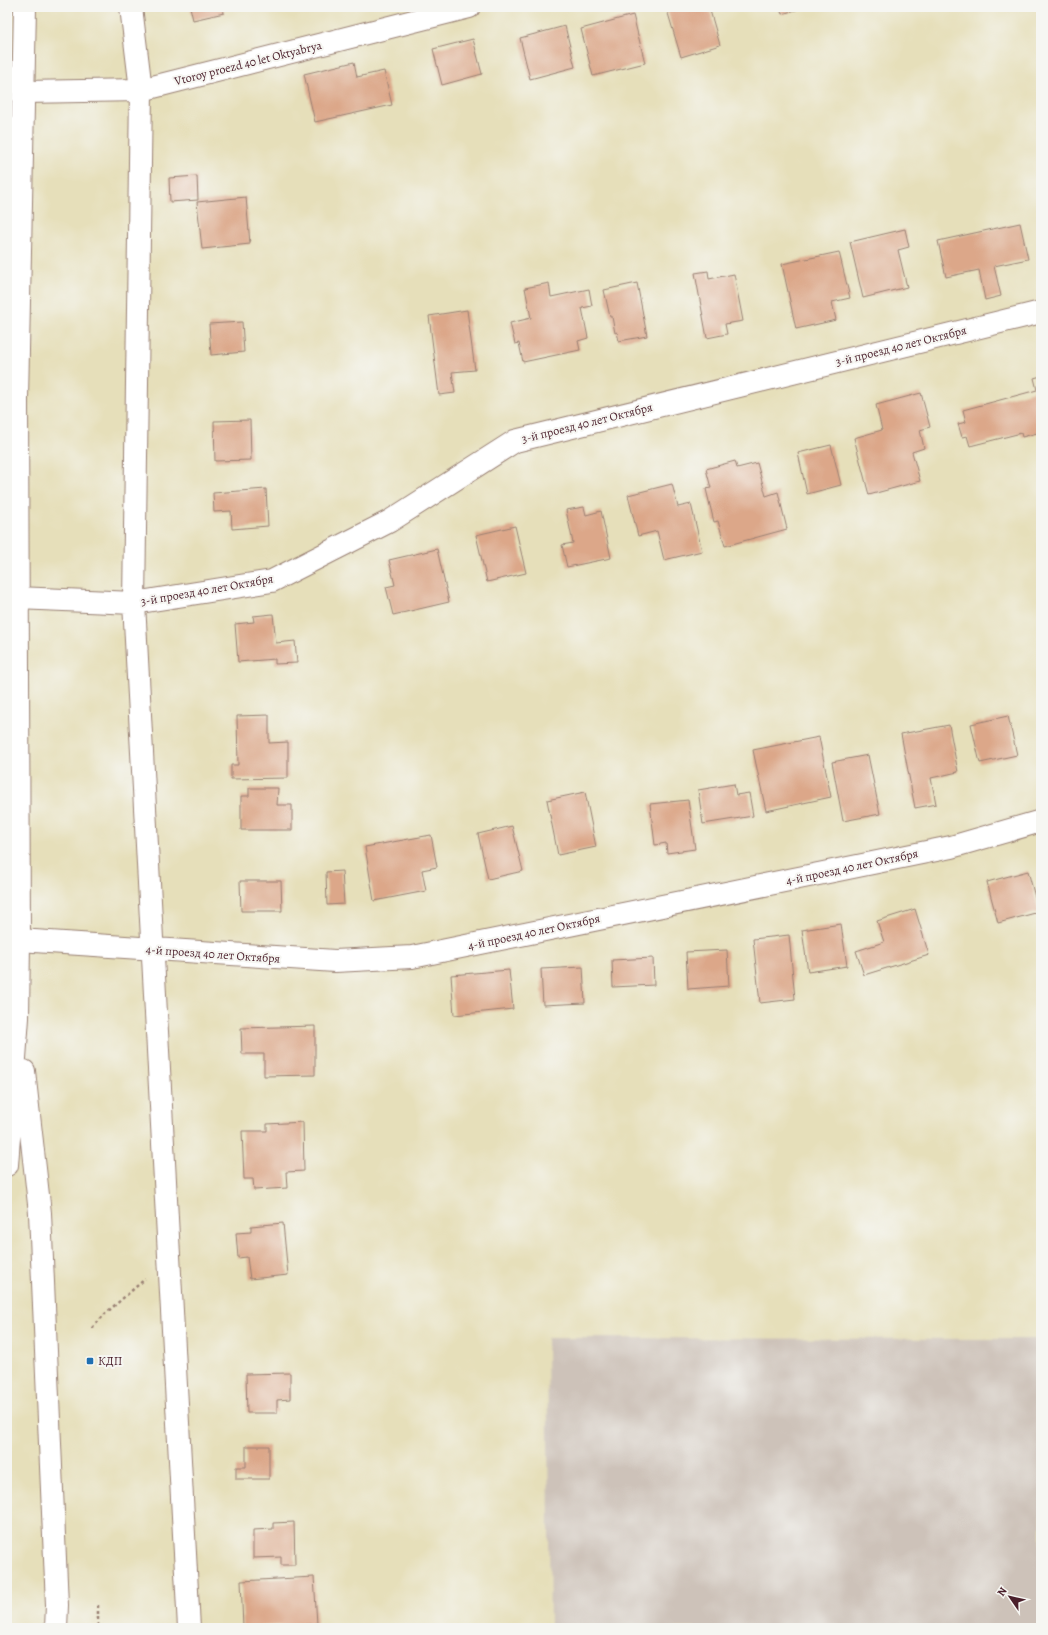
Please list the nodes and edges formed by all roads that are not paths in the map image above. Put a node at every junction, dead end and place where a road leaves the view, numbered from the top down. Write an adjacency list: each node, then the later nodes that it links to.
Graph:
1 (25, 7): 5 (street)
2 (131, 7): 4 (street)
3 (469, 7): 4 (street, Vtoroy proezd 40 let Oktyabrya)
4 (141, 90): 5 (street, Vtoroy proezd 40 let Oktyabrya); 9 (street)
5 (24, 92): 7 (street)
6 (1041, 312): 9 (street, 3-й проезд 40 лет Октября)
7 (12, 400): 8 (street)
8 (17, 598): 9 (street, 3-й проезд 40 лет Октября); 11 (street)
9 (134, 603): 12 (street)
10 (1041, 822): 12 (street, 4-й проезд 40 лет Октября)
11 (19, 940): 12 (street, 4-й проезд 40 лет Октября); 13 (street)
12 (153, 950): 16 (street)
13 (18, 1018): 14 (street); 15 (street)
14 (7, 1165)
15 (56, 1628)
16 (189, 1628)

